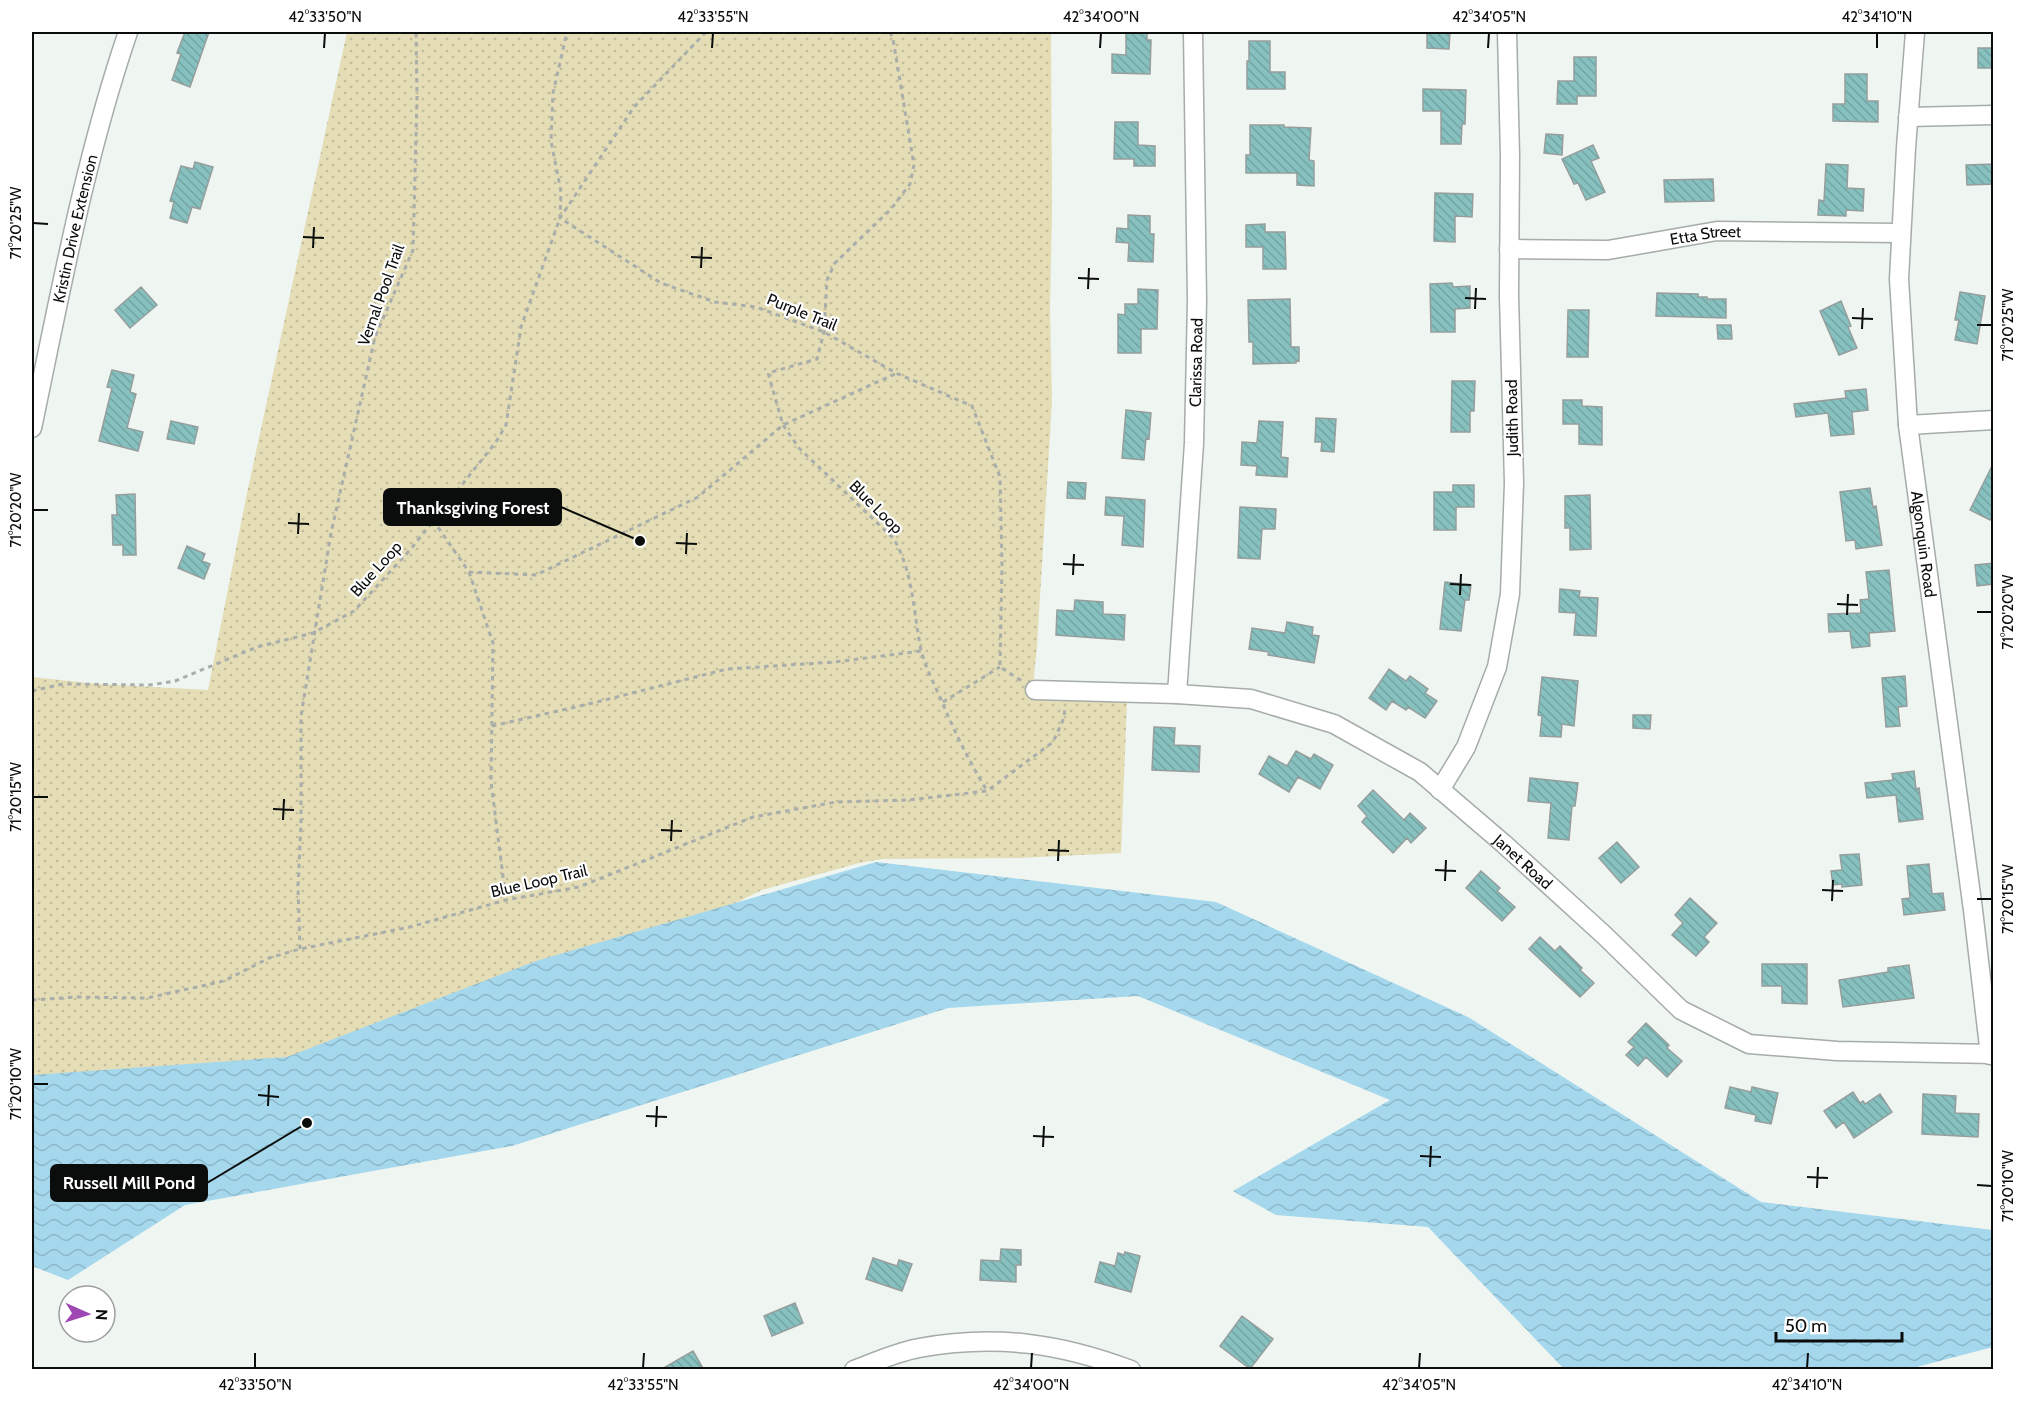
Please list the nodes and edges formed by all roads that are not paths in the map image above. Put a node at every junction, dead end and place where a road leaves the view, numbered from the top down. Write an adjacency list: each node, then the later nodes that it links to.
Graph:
1 (128, 32): 11 (street, Kristin Drive Extension)
2 (1193, 32): 13 (street, Clarissa Road)
3 (1507, 32): 8 (street, Judith Road)
4 (1915, 32): 6 (street, Algonquin Road)
5 (1994, 115): 6 (street)
6 (1908, 117): 7 (street, Algonquin Road)
7 (1901, 233): 8 (street, Etta Street); 10 (street, Algonquin Road)
8 (1509, 249): 14 (street, Judith Road)
9 (1994, 420): 10 (street)
10 (1908, 425): 15 (street, Algonquin Road)
11 (32, 428)
12 (1035, 690): 13 (street, Janet Road)
13 (1177, 694): 14 (street, Janet Road)
14 (1440, 790): 15 (street, Janet Road)
15 (1991, 1054)
16 (854, 1370): 17 (street)
17 (1131, 1370)

